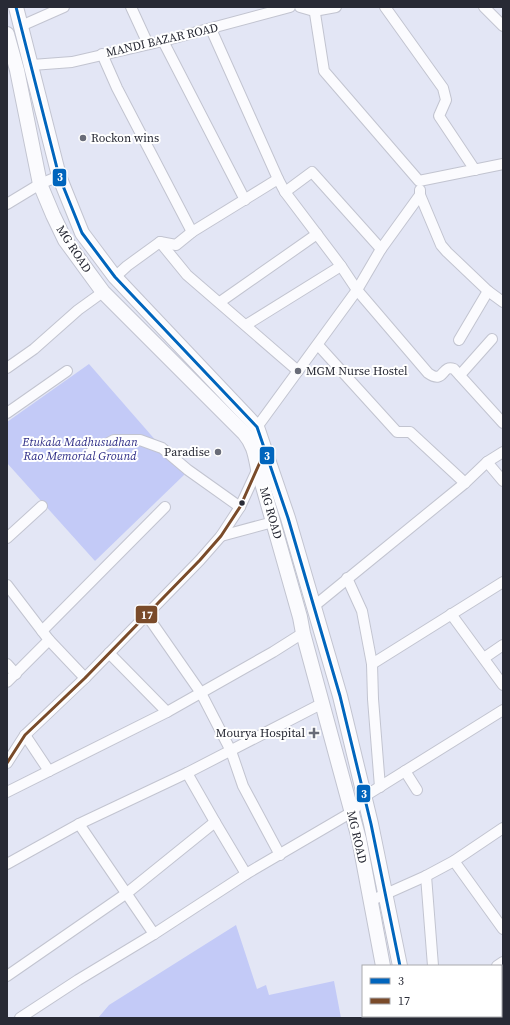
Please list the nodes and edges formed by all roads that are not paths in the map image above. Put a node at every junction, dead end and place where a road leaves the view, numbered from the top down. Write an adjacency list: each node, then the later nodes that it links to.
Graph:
1 (16, 7): 10 (main road, MG ROAD)
2 (64, 7): 10 (street)
3 (131, 7): 15 (street)
4 (290, 7): 12 (street, MANDI BAZAR ROAD)
5 (300, 7): 9 (street)
6 (336, 7): 9 (street)
7 (386, 7): 20 (street)
8 (484, 7): 11 (street)
9 (314, 9): 23 (street)
10 (21, 26): 17 (main road, MG ROAD)
11 (503, 26)
12 (210, 29): 14 (street, MANDI BAZAR ROAD); 22 (street)
13 (7, 34): 18 (main road, MG ROAD)
14 (163, 41): 15 (street, MANDI BAZAR ROAD); 27 (street)
15 (148, 44): 16 (street, MANDI BAZAR ROAD)
16 (102, 54): 17 (street, MANDI BAZAR ROAD); 29 (street)
17 (32, 65): 21 (main road, MG ROAD)
18 (12, 71): 24 (main road, MG ROAD)
19 (503, 164): 20 (street)
20 (475, 170): 23 (street)
21 (58, 176): 24 (street); 34 (main road, MG ROAD)
22 (278, 179): 25 (street); 27 (street)
23 (419, 181): 26 (street)
24 (40, 184): 28 (street); 37 (main road, MG ROAD)
25 (285, 192): 30 (street); 32 (street)
26 (420, 195): 32 (street); 36 (street)
27 (245, 200): 29 (street)
28 (7, 204)
29 (192, 232): 31 (street)
30 (317, 234): 33 (street); 38 (street)
31 (160, 242): 34 (street); 38 (street)
32 (380, 249): 35 (street)
33 (341, 266): 35 (street); 40 (street)
34 (115, 277): 50 (main road, MG ROAD)
35 (357, 290): 43 (street); 47 (street)
36 (488, 291): 39 (street); 42 (street)
37 (103, 292): 44 (street); 55 (main road, MG ROAD)
38 (220, 302): 40 (street)
39 (503, 302)
40 (246, 325): 46 (street)
41 (492, 339): 47 (street)
42 (459, 340)
43 (318, 345): 46 (street); 57 (street)
44 (7, 368)
45 (67, 370): 48 (street)
46 (298, 371): 50 (street)
47 (460, 375): 49 (street)
48 (7, 413)
49 (503, 423)
50 (257, 427): 51 (main road, MG ROAD)
51 (265, 451): 55 (street); 67 (main road, MG ROAD)
52 (503, 452): 54 (street)
53 (90, 453): 60 (street)
54 (487, 462): 56 (street); 57 (street)
55 (258, 469): 60 (street); 61 (main road, MG ROAD)
56 (503, 481)
57 (465, 483): 64 (street)
58 (42, 506): 63 (street)
59 (165, 507): 70 (street)
60 (240, 507): 62 (street)
61 (273, 522): 62 (street); 71 (main road, MG ROAD)
62 (221, 536): 68 (street)
63 (7, 538)
64 (348, 578): 67 (street); 77 (street)
65 (503, 582): 69 (street)
66 (7, 585): 70 (street)
67 (313, 607): 95 (main road, MG ROAD)
68 (146, 614): 74 (street); 82 (street)
69 (451, 614): 75 (street); 77 (street)
70 (42, 631): 72 (street)
71 (303, 633): 82 (street); 83 (main road, MG ROAD)
72 (49, 640): 78 (street); 79 (street)
73 (503, 645): 75 (street)
74 (109, 653): 79 (street); 85 (street)
75 (484, 658): 81 (street)
76 (7, 664): 78 (street)
77 (372, 664): 92 (street)
78 (16, 674): 80 (street)
79 (85, 678): 86 (street)
80 (7, 682)
81 (503, 686)
82 (201, 693): 85 (street); 87 (street)
83 (323, 703): 87 (street); 96 (main road, MG ROAD)
84 (503, 710): 90 (street)
85 (167, 712): 89 (street)
86 (25, 735): 88 (street); 89 (street)
87 (230, 751): 91 (street); 100 (street)
88 (7, 763)
89 (49, 771): 94 (street)
90 (405, 771): 92 (street); 93 (street)
91 (188, 773): 97 (street); 98 (street)
92 (380, 787): 95 (street)
93 (417, 790)
94 (7, 792)
95 (365, 796): 96 (street); 106 (main road, MG ROAD)
96 (352, 812): 100 (street); 107 (main road, MG ROAD)
97 (215, 822): 103 (street); 105 (street)
98 (79, 824): 102 (street); 105 (street)
99 (503, 828): 101 (street)
100 (280, 855): 103 (street)
101 (454, 861): 104 (street); 108 (street)
102 (7, 864)
103 (246, 874): 109 (street)
104 (426, 876): 106 (street); 112 (street)
105 (127, 893): 109 (street); 113 (street)
106 (386, 894): 107 (street); 111 (main road, MG ROAD)
107 (370, 901): 110 (main road, MG ROAD)
108 (503, 929)
109 (154, 934): 114 (street)
110 (383, 965)
111 (400, 965)
112 (434, 965)
113 (7, 976)
114 (20, 1018)

